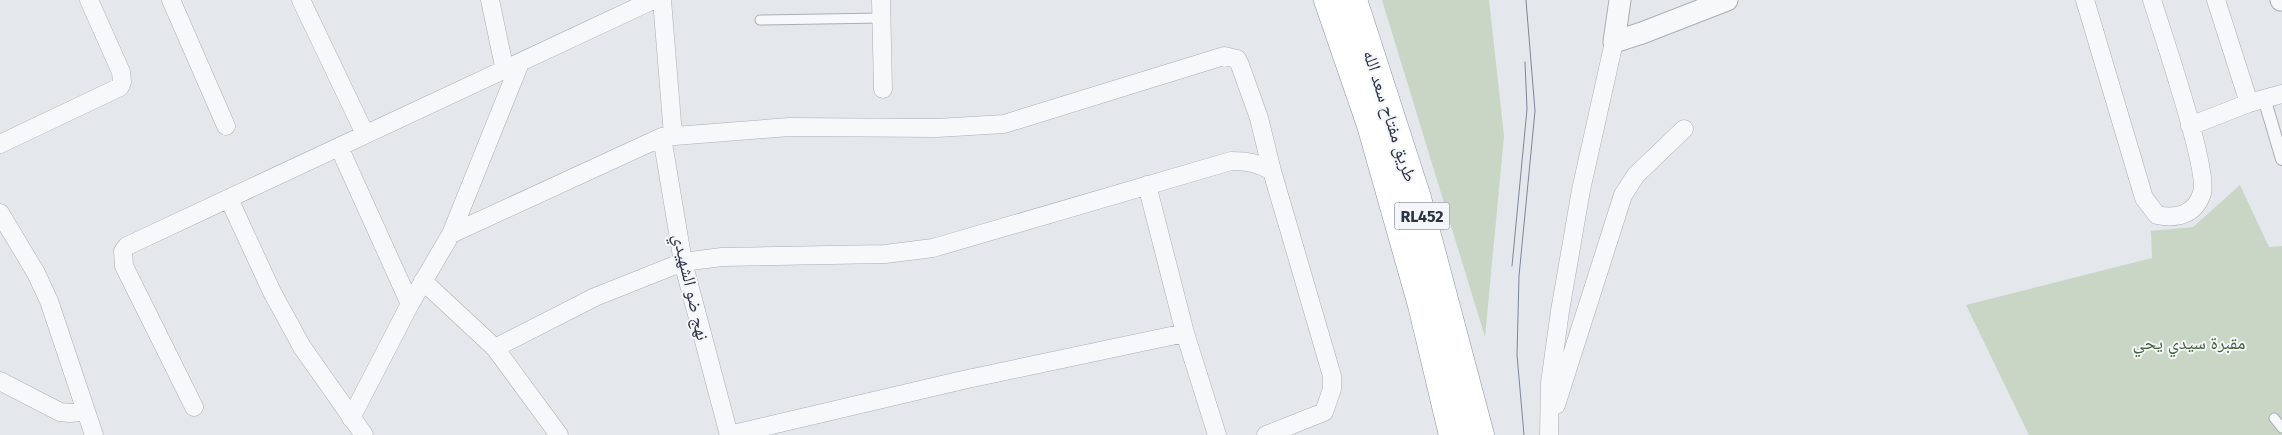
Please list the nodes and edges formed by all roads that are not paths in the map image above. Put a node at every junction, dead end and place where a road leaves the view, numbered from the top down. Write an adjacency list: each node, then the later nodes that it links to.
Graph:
1 (89, 0): 28 (street)
2 (171, 0): 23 (street)
3 (301, 0): 26 (street)
4 (490, 0): 19 (street)
5 (653, 0): 19 (street)
6 (662, 0): 27 (street, نهج ضو الشهيدي)
7 (881, 0): 16 (street)
8 (1328, 0): 54 (highway, طريق مفتاح سعد الله / RL452)
9 (1353, 0): 55 (highway, طريق مفتاح سعد الله / RL452)
10 (1620, 0): 18 (street)
11 (1727, 0): 15 (street)
12 (2085, 0): 24 (street)
13 (2152, 0): 24 (street)
14 (2216, 0): 22 (street)
15 (1697, 6): 18 (street)
16 (882, 18): 17 (lane); 20 (street)
17 (760, 20)
18 (1614, 42): 47 (street)
19 (513, 67): 26 (street); 35 (street)
20 (884, 89)
21 (2282, 94): 22 (street)
22 (2257, 101): 24 (street); 30 (street)
23 (226, 126)
24 (2190, 126)
25 (1684, 129): 47 (street)
26 (364, 134): 29 (street)
27 (667, 136): 31 (street); 35 (street); 36 (street, نهج ضو الشهيدي)
28 (0, 144)
29 (339, 147): 33 (street); 38 (street)
30 (2282, 159)
31 (1272, 171): 32 (street); 53 (street)
32 (1147, 185): 36 (street); 39 (street)
33 (229, 199): 42 (street); 44 (street)
34 (0, 213): 43 (street)
35 (451, 234): 37 (street)
36 (683, 262): 40 (street); 51 (street, نهج ضو الشهيدي)
37 (423, 281): 38 (street); 40 (street)
38 (410, 304): 44 (street)
39 (1185, 333): 51 (street); 52 (street)
40 (495, 348): 50 (street)
41 (0, 381): 43 (street)
42 (194, 407)
43 (84, 411): 48 (street)
44 (351, 418): 49 (street)
45 (2274, 418): 46 (lane)
46 (2282, 428)
47 (1549, 432)
48 (91, 434)
49 (364, 435)
50 (559, 435)
51 (729, 435)
52 (1217, 435)
53 (1266, 435)
54 (1453, 435)
55 (1480, 435)

